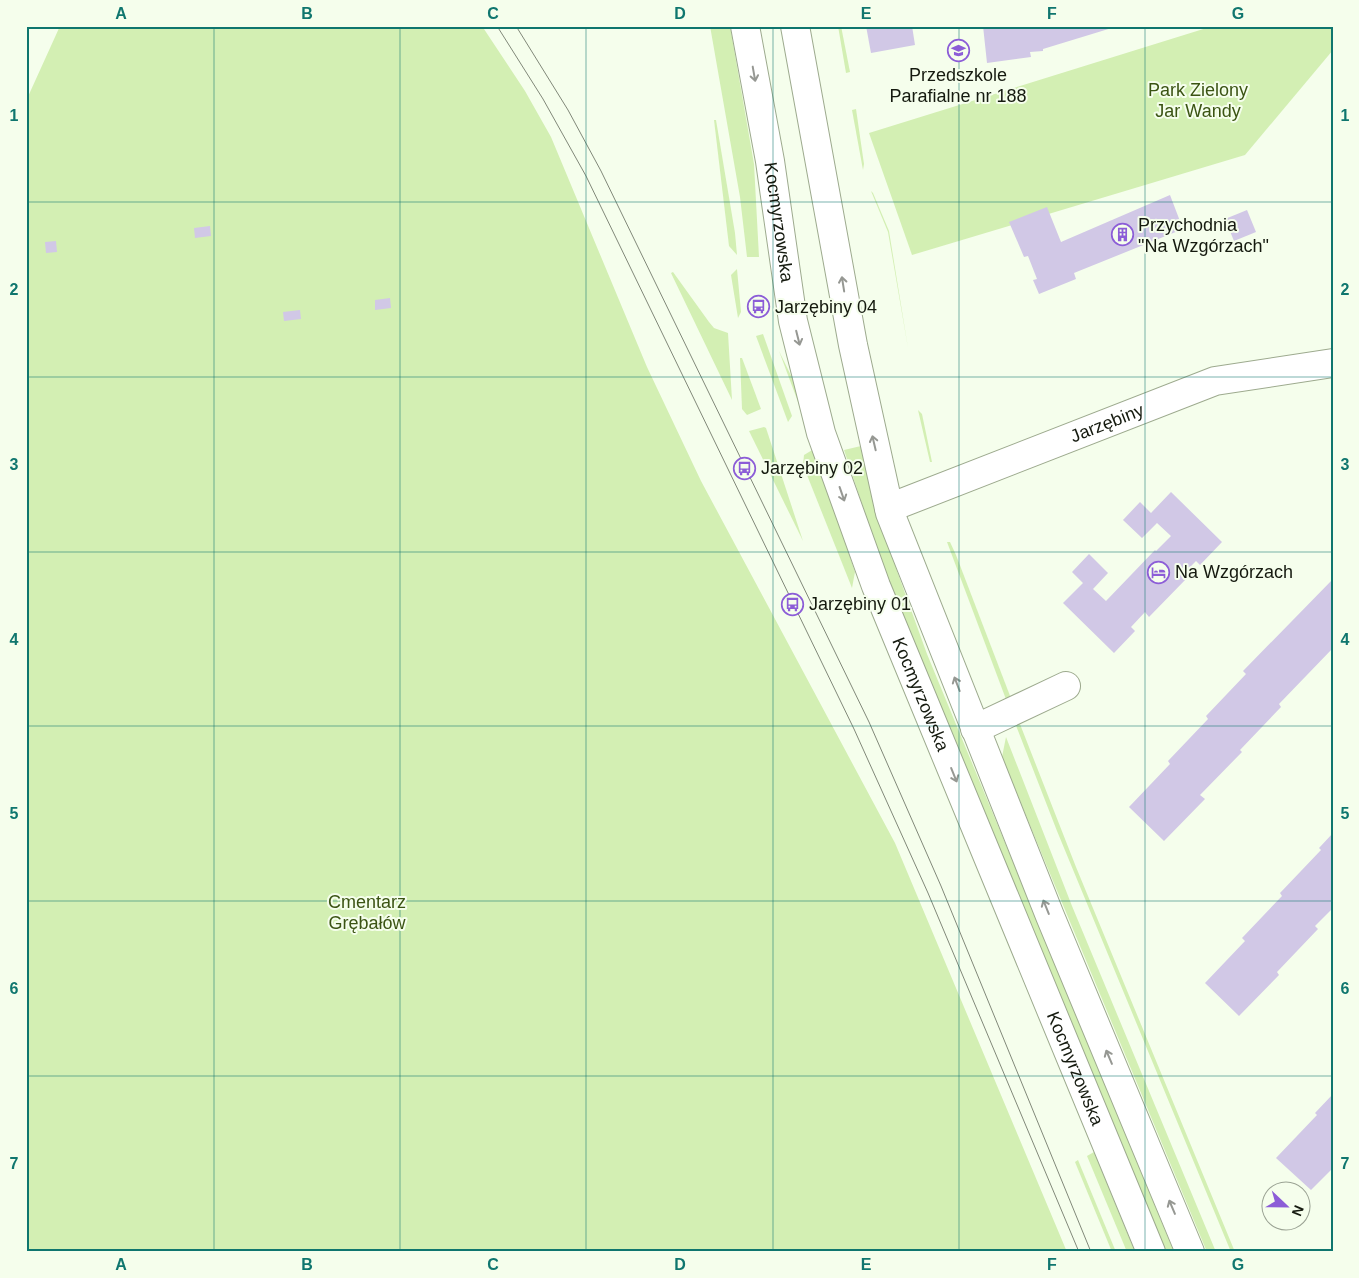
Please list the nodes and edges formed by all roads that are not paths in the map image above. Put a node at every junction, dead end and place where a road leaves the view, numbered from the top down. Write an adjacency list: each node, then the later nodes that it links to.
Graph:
1 (745, 26): 7 (main road, Kocmyrzowska, one-way to 7)
2 (795, 26): 4 (main road, Kocmyrzowska, one-way to 2)
3 (1333, 363): 4 (main road, Jarzębiny)
4 (889, 508): 6 (main road, Kocmyrzowska, one-way to 4)
5 (1066, 686): 6 (main road)
6 (975, 729): 8 (main road, Kocmyrzowska, one-way to 6)
7 (1151, 1252)
8 (1190, 1252)

